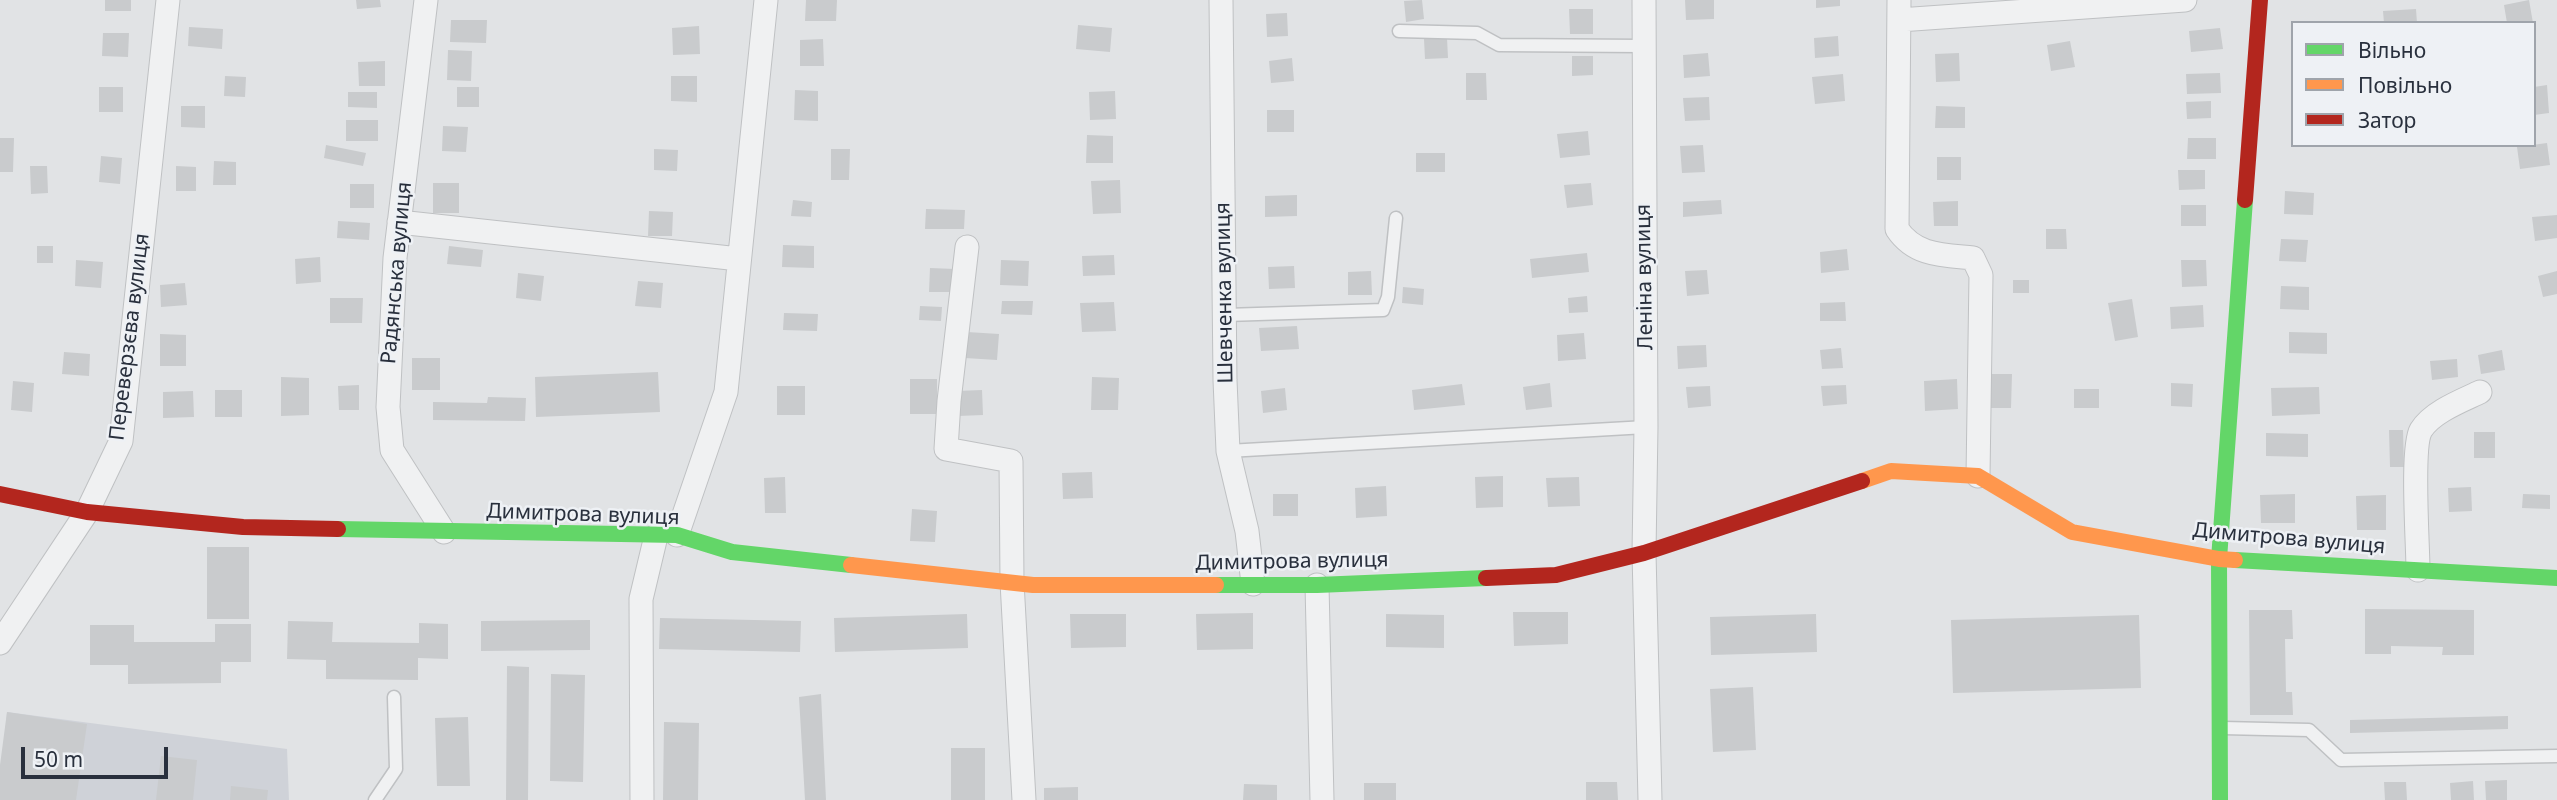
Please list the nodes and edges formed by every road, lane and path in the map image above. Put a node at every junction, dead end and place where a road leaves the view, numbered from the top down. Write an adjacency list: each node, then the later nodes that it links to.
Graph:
1 (168, 0): 21 (street, Переверзєва вулиця)
2 (426, 0): 12 (street, Радянська вулиця)
3 (766, 0): 14 (street)
4 (1221, 0): 15 (street, Шевченка вулиця)
5 (1644, 0): 10 (street, Леніна вулиця)
6 (2185, 0): 8 (street)
7 (2260, 0): 25 (street)
8 (1899, 10): 19 (street)
9 (1399, 31): 10 (lane)
10 (1642, 46): 17 (street, Леніна вулиця)
11 (1396, 218): 15 (lane)
12 (399, 222): 14 (street); 22 (street, Радянська вулиця)
13 (967, 247): 28 (street)
14 (740, 260): 23 (street)
15 (1226, 315): 18 (street, Шевченка вулиця)
16 (2480, 393): 26 (street)
17 (1646, 427): 18 (lane); 24 (street, Леніна вулиця)
18 (1228, 452): 29 (street, Шевченка вулиця)
19 (1978, 476): 24 (street, Димитрова вулиця); 25 (street, Димитрова вулиця)
20 (0, 494): 21 (street, Димитрова вулиця)
21 (87, 512): 22 (street, Димитрова вулиця); 31 (street, Переверзєва вулиця)
22 (444, 531): 23 (street, Димитрова вулиця)
23 (667, 535): 28 (street, Димитрова вулиця); 36 (street)
24 (1644, 554): 30 (street, Димитрова вулиця); 39 (street, Леніна вулиця)
25 (2219, 559): 26 (street, Димитрова вулиця); 33 (street)
26 (2418, 570): 27 (street, Димитрова вулиця)
27 (2557, 578)
28 (1012, 582): 29 (street, Димитрова вулиця); 37 (street)
29 (1253, 584): 30 (street, Димитрова вулиця)
30 (1317, 585): 38 (street)
31 (0, 643)
32 (394, 697): 35 (lane)
33 (2219, 728): 34 (lane); 40 (street)
34 (2557, 756)
35 (375, 800)
36 (642, 800)
37 (1024, 800)
38 (1321, 800)
39 (1650, 800)
40 (2220, 800)

